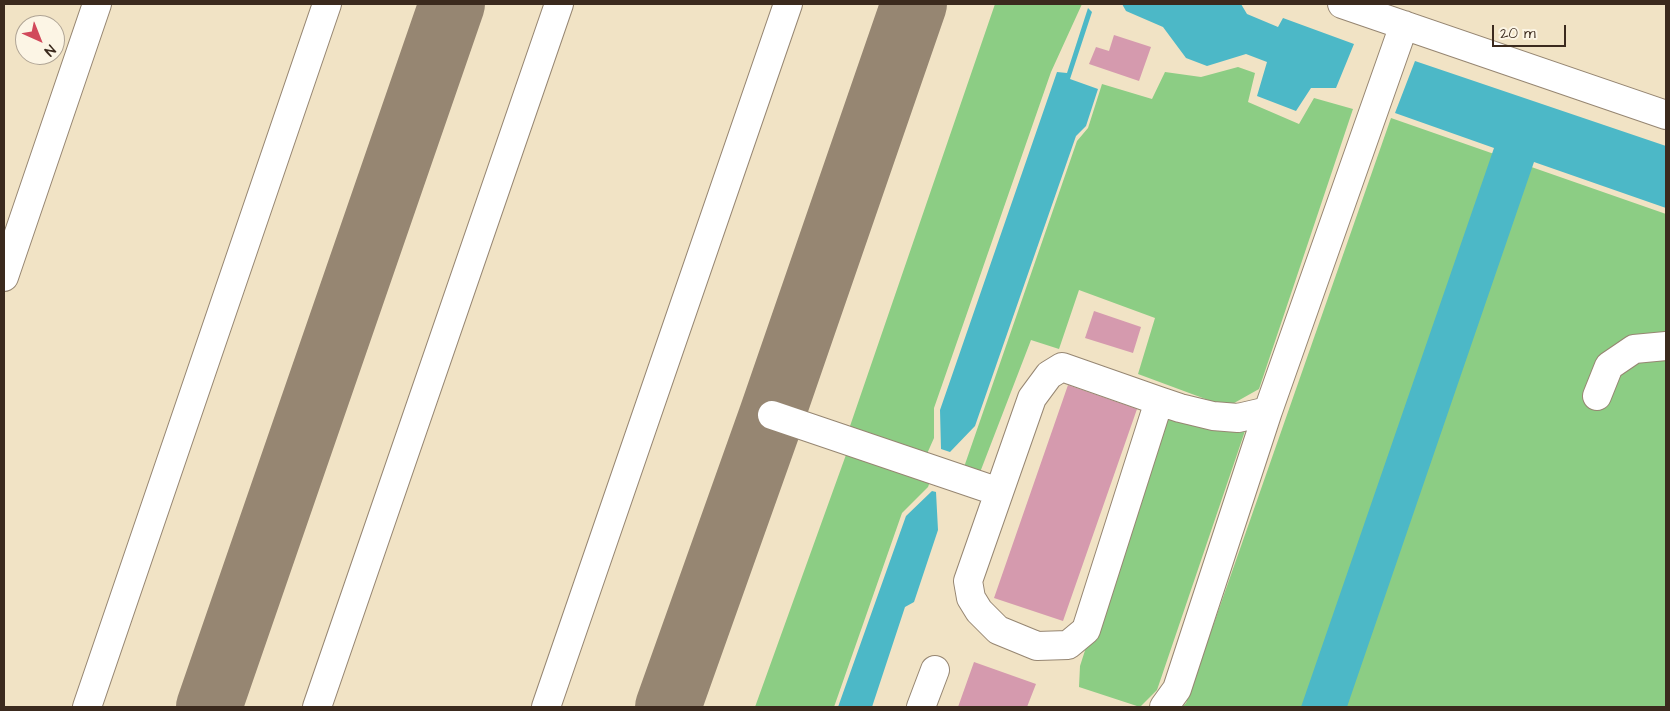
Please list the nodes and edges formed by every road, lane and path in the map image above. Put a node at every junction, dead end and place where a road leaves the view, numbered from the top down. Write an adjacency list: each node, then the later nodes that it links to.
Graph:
1 (98, 4): 8 (lane)
2 (327, 4): 16 (lane)
3 (559, 4): 17 (lane)
4 (788, 4): 18 (lane)
5 (1342, 4): 6 (lane)
6 (1404, 25): 7 (lane); 12 (lane)
7 (1666, 115)
8 (4, 277)
9 (1666, 346): 10 (lane)
10 (1597, 396)
11 (1159, 400): 12 (lane); 14 (lane); 14 (lane)
12 (1268, 411): 20 (lane)
13 (772, 415): 14 (lane)
14 (999, 492)
15 (934, 670): 19 (lane)
16 (87, 707)
17 (318, 707)
18 (546, 707)
19 (921, 707)
20 (1164, 707)

